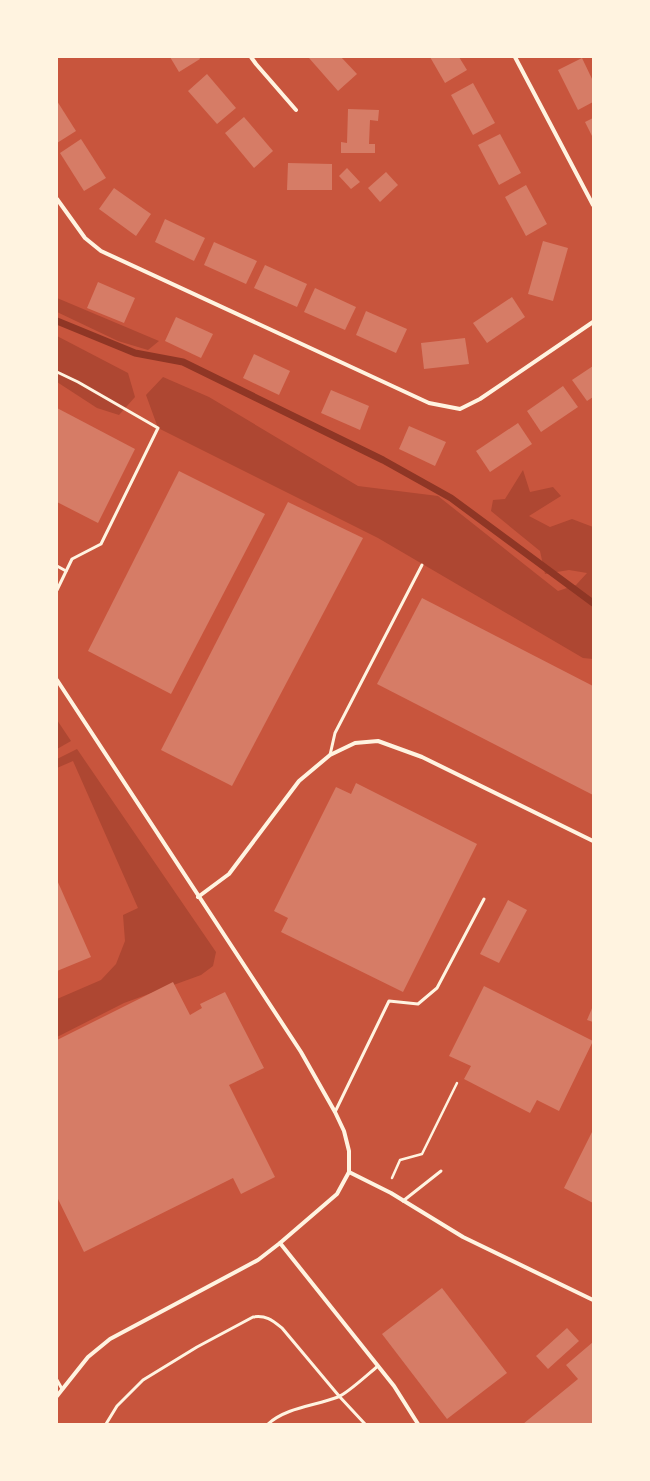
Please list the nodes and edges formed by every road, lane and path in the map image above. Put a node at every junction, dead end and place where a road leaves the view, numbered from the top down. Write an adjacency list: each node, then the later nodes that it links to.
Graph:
1 (251, 57): 3 (street)
2 (515, 57): 5 (street)
3 (296, 110)
4 (57, 199): 6 (street)
5 (593, 204)
6 (593, 322)
7 (57, 372): 10 (lane)
8 (422, 565): 13 (lane)
9 (57, 566): 10 (lane)
10 (66, 571): 11 (lane)
11 (57, 590)
12 (57, 680): 15 (street)
13 (330, 755): 14 (street); 15 (street)
14 (593, 841)
15 (198, 897): 18 (street)
16 (484, 899): 18 (lane)
17 (457, 1083): 21 (path)
18 (335, 1112): 20 (street)
19 (442, 1171): 22 (lane)
20 (349, 1172): 21 (street); 23 (street)
21 (387, 1191): 22 (street)
22 (403, 1200): 24 (street)
23 (280, 1243): 25 (street); 27 (street)
24 (593, 1300)
25 (378, 1366): 29 (lane); 33 (street)
26 (57, 1380): 27 (lane)
27 (62, 1389): 28 (street)
28 (57, 1396)
29 (339, 1396): 30 (lane); 31 (lane); 32 (lane)
30 (106, 1424)
31 (268, 1424)
32 (365, 1424)
33 (418, 1424)

